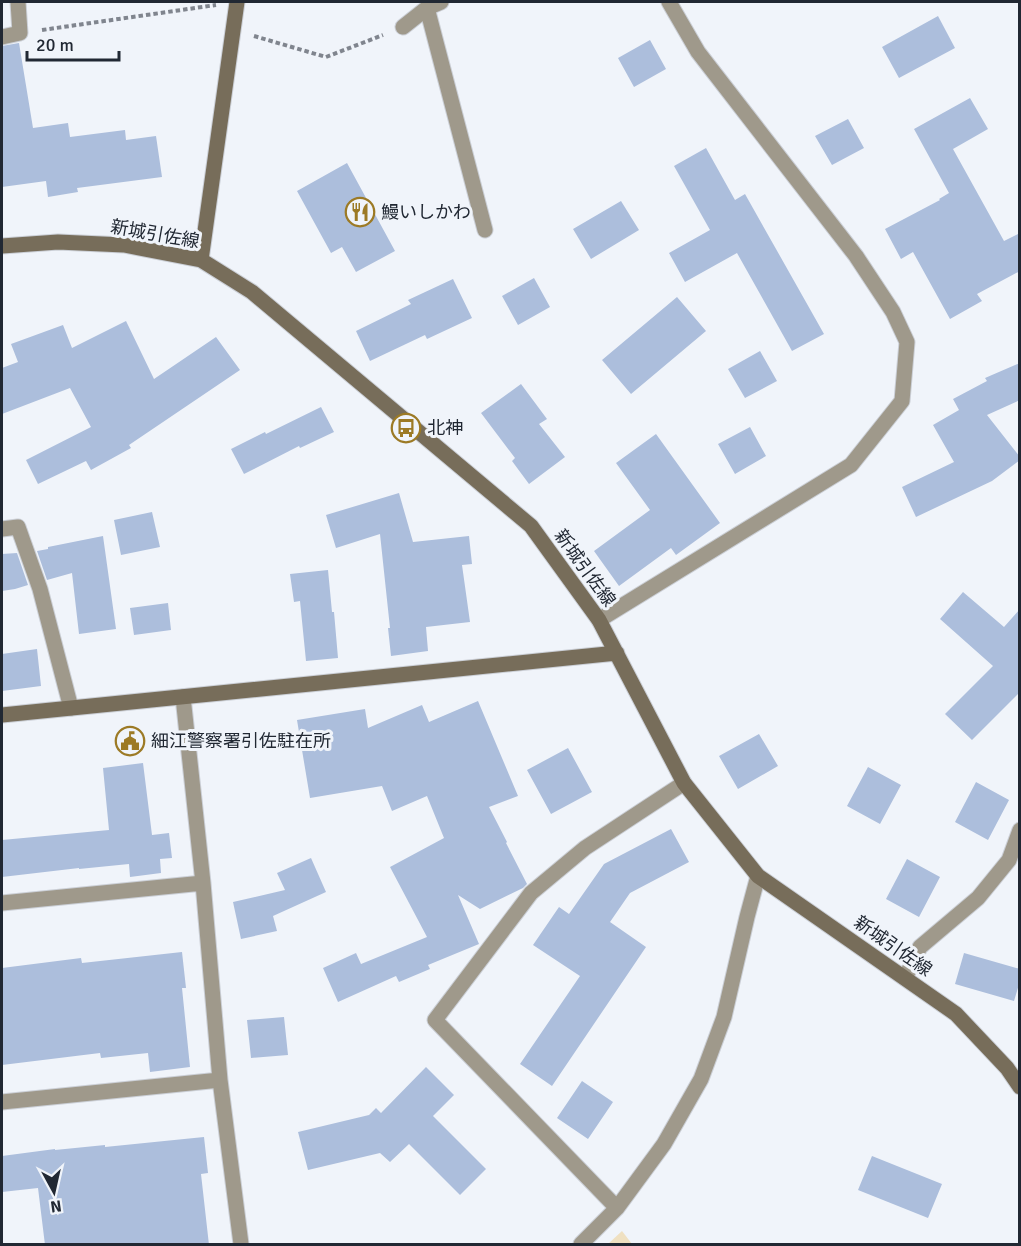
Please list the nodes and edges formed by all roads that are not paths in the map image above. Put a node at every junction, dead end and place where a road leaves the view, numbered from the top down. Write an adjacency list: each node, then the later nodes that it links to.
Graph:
1 (18, 2): 7 (street)
2 (237, 2): 10 (main road)
3 (441, 2): 5 (street)
4 (669, 2): 12 (street)
5 (427, 8): 6 (street); 8 (street)
6 (403, 27)
7 (2, 37)
8 (485, 230)
9 (2, 246): 10 (main road, 新城引佐線)
10 (201, 260): 12 (main road, 新城引佐線)
11 (2, 529): 15 (street)
12 (599, 620): 13 (main road, 新城引佐線)
13 (617, 654): 14 (main road); 17 (main road, 新城引佐線)
14 (183, 697): 15 (main road); 20 (street)
15 (71, 708): 16 (main road)
16 (2, 716)
17 (684, 783): 19 (main road, 新城引佐線); 26 (street)
18 (1020, 830): 22 (street)
19 (758, 876): 22 (main road, 新城引佐線); 26 (street)
20 (203, 883): 21 (street); 23 (street)
21 (2, 903)
22 (905, 978): 24 (main road, 新城引佐線)
23 (220, 1080): 25 (street); 27 (street)
24 (1020, 1087)
25 (2, 1102)
26 (617, 1208): 28 (street)
27 (241, 1245)
28 (581, 1245)

